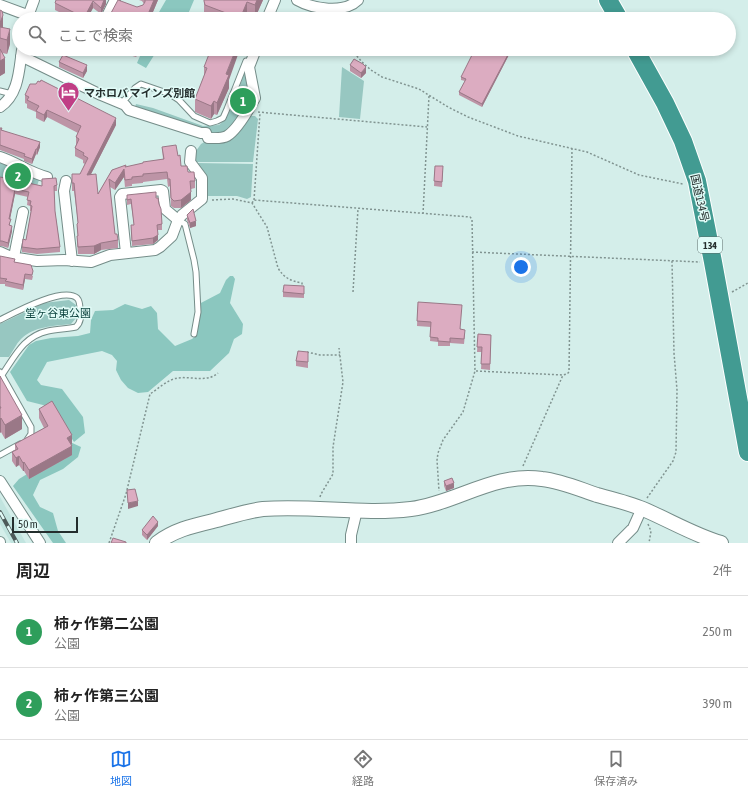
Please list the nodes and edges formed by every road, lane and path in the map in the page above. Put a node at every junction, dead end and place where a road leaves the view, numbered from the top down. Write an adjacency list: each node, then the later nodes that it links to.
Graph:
1 (34, 0): 9 (street)
2 (275, 0): 11 (street)
3 (297, 0): 4 (street)
4 (358, 0)
5 (608, 0): 12 (highway)
6 (118, 1): 10 (street)
7 (0, 5): 8 (street)
8 (16, 12)
9 (29, 12)
10 (110, 12)
11 (270, 12)
12 (615, 12)
13 (21, 56): 20 (street)
14 (29, 56): 22 (street)
15 (249, 56): 22 (lane)
16 (253, 56): 24 (street)
17 (357, 56): 21 (path)
18 (639, 56): 32 (highway, 国道134号 / 134)
19 (0, 91): 20 (lane)
20 (12, 94): 23 (street)
21 (429, 96): 26 (path); 27 (path)
22 (121, 104): 24 (street)
23 (0, 107)
24 (248, 109): 25 (path)
25 (260, 113): 26 (path); 34 (path)
26 (427, 127): 38 (path)
27 (572, 148): 32 (path); 43 (path)
28 (191, 151): 33 (street)
29 (0, 157): 30 (street)
30 (46, 177)
31 (66, 181): 45 (street)
32 (697, 181): 47 (highway, 国道134号 / 134)
33 (202, 199): 35 (path); 39 (street)
34 (254, 200): 35 (path); 36 (path)
35 (252, 203): 49 (path)
36 (358, 209): 38 (path); 50 (path)
37 (23, 212): 44 (street)
38 (423, 214): 41 (path)
39 (178, 220): 42 (street); 42 (street); 53 (lane)
40 (0, 252): 44 (street)
41 (472, 252): 43 (path); 57 (path)
42 (126, 253): 45 (street)
43 (570, 256): 46 (path); 60 (path)
44 (14, 257): 45 (street)
45 (72, 261)
46 (672, 261): 47 (path); 66 (path)
47 (713, 262): 51 (highway, 国道134号 / 134)
48 (748, 283): 51 (path)
49 (302, 288)
50 (354, 292)
51 (720, 298): 61 (highway, 国道134号 / 134)
52 (0, 320): 58 (lane)
53 (194, 334)
54 (339, 348): 56 (path)
55 (306, 352): 56 (path)
56 (340, 355): 67 (path)
57 (475, 371): 60 (path); 65 (path)
58 (1, 373): 62 (lane)
59 (218, 373): 70 (path)
60 (563, 374): 63 (path)
61 (748, 452)
62 (0, 455)
63 (517, 478): 65 (street); 66 (street)
64 (0, 481): 69 (street)
65 (442, 502): 68 (street)
66 (642, 508): 73 (street); 74 (path); 75 (street)
67 (320, 509): 68 (street); 71 (street)
68 (357, 510): 72 (street)
69 (40, 543)
70 (109, 543)
71 (157, 543)
72 (351, 543)
73 (618, 543)
74 (649, 543)
75 (721, 543)

